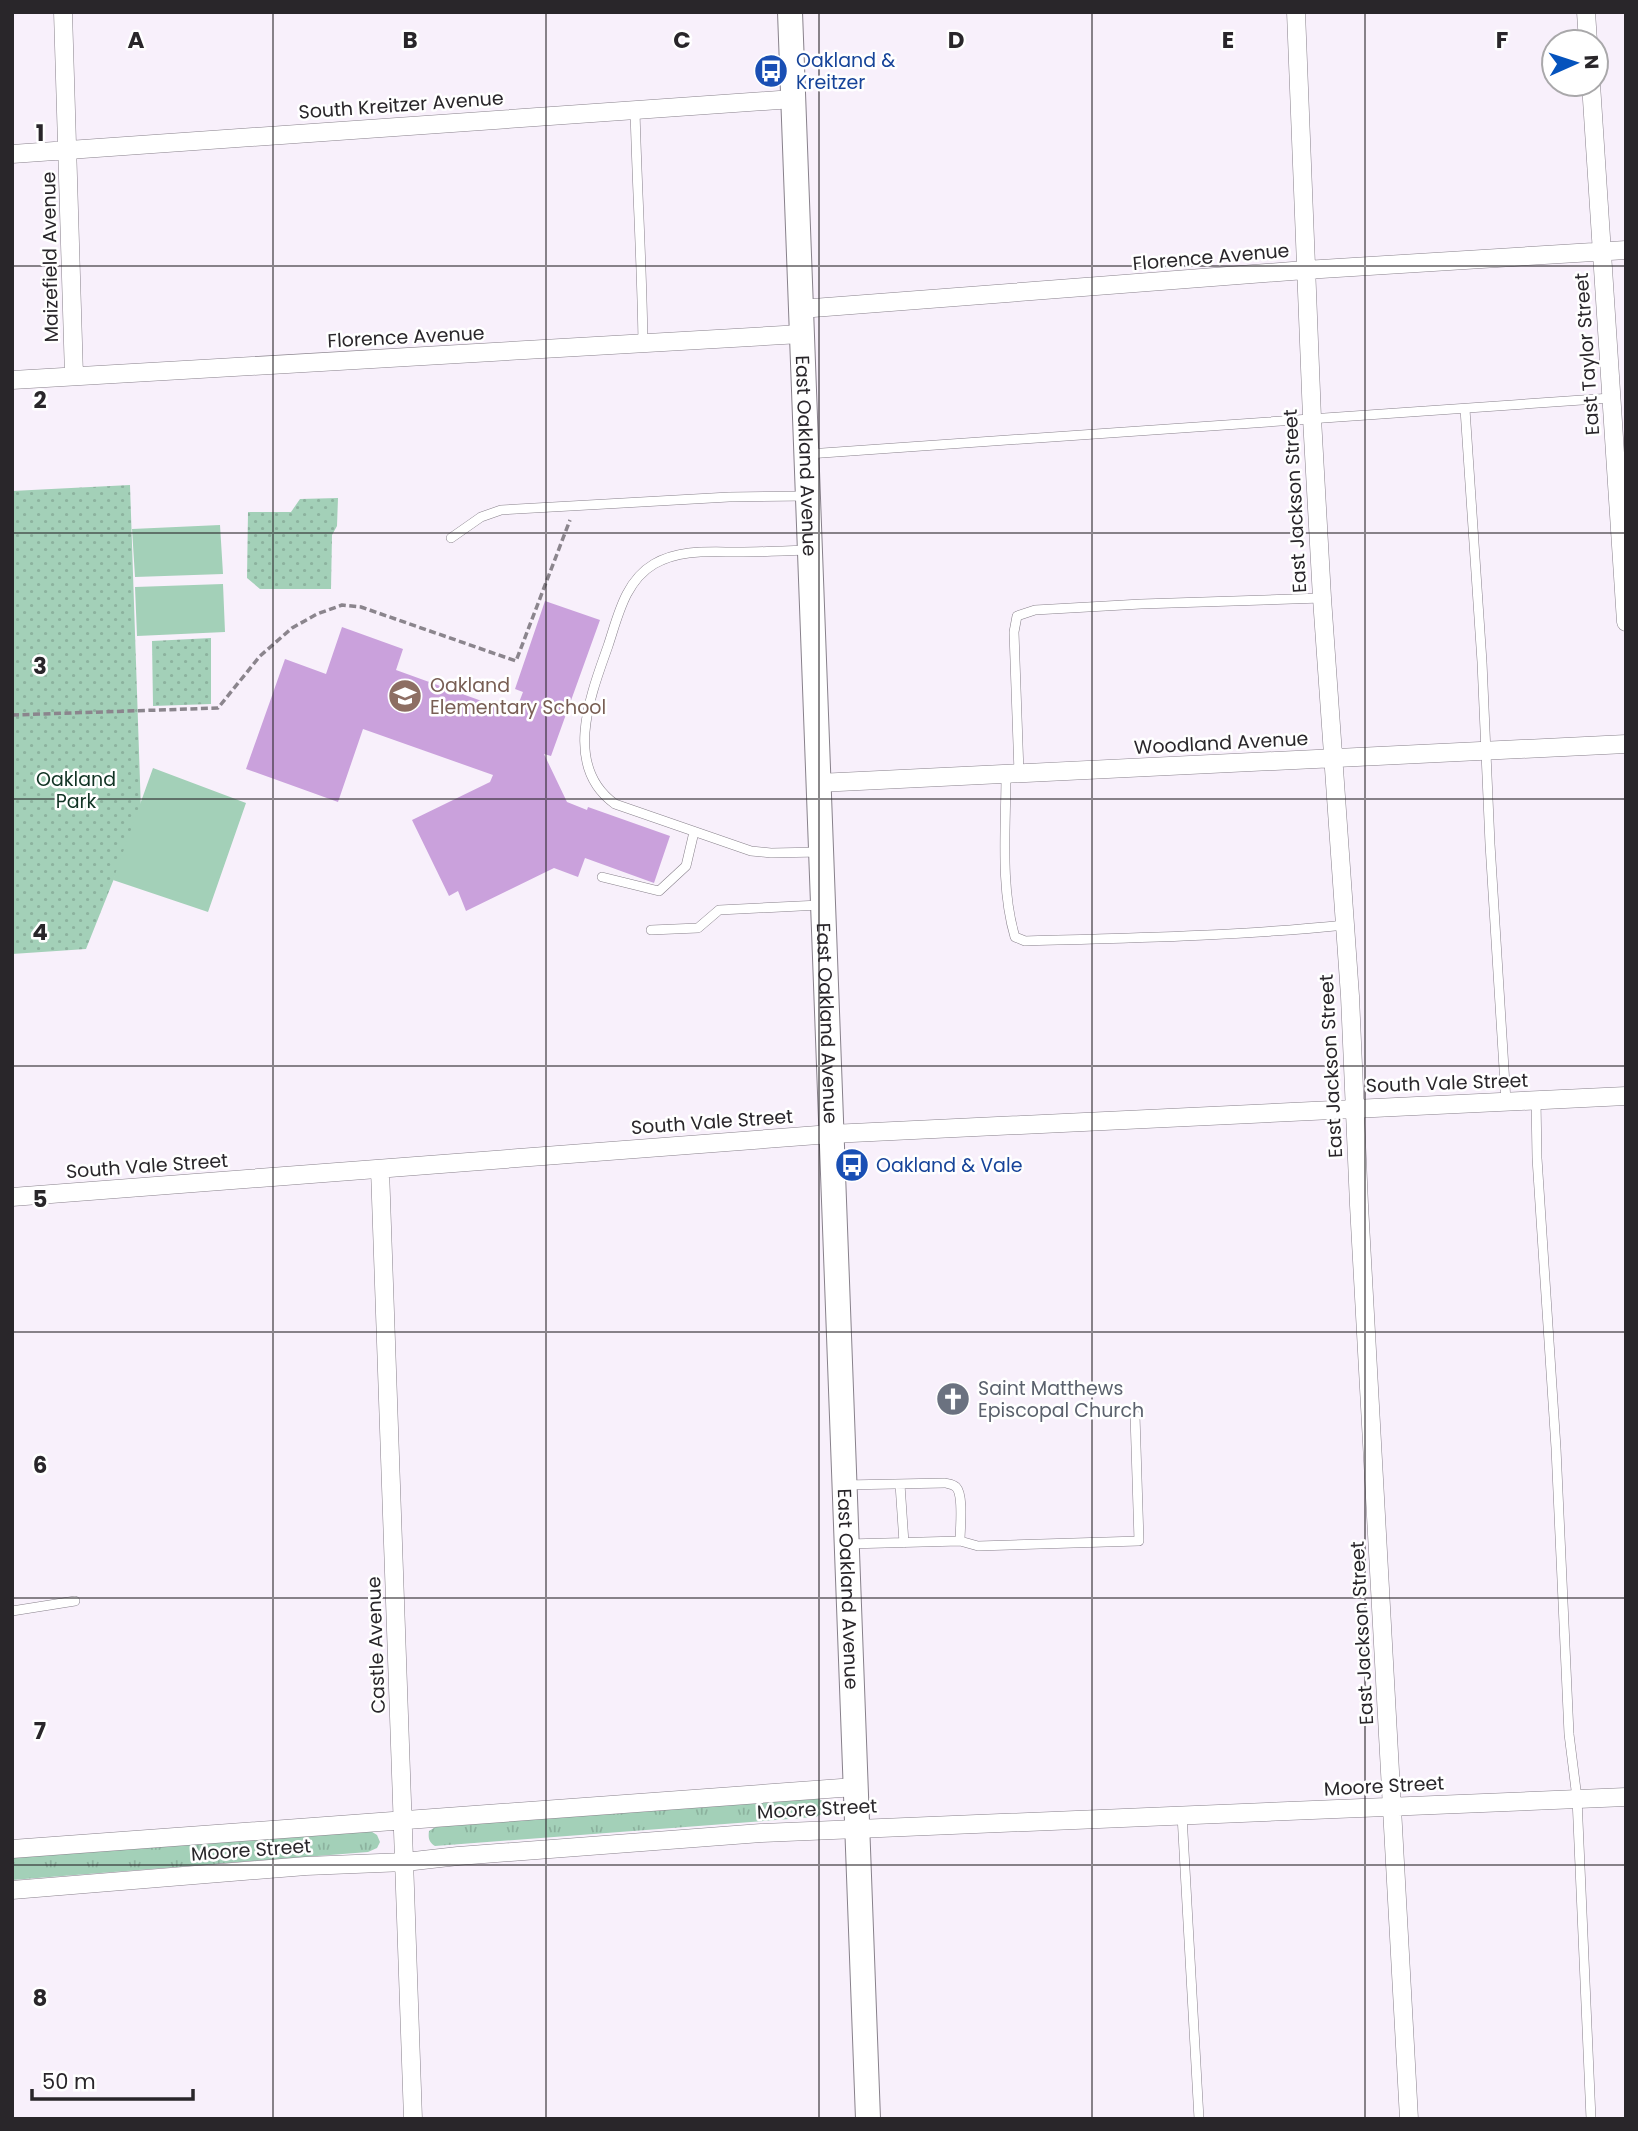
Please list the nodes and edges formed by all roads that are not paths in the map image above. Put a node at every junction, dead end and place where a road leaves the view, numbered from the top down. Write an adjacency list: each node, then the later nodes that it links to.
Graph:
1 (63, 12): 7 (street, Maizefield Avenue)
2 (790, 12): 5 (main road, East Oakland Avenue)
3 (1296, 12): 11 (street, East Jackson Street)
4 (1592, 98): 10 (street, East Taylor Street)
5 (793, 99): 6 (street, South Kreitzer Avenue); 12 (main road, East Oakland Avenue)
6 (635, 110): 7 (street, South Kreitzer Avenue); 14 (lane)
7 (68, 150): 8 (street, South Kreitzer Avenue); 15 (street, Maizefield Avenue)
8 (12, 154)
9 (1626, 250): 10 (street, Florence Avenue)
10 (1602, 252): 11 (street, Florence Avenue); 17 (street, East Taylor Street)
11 (1305, 270): 12 (street, Florence Avenue); 19 (street, East Jackson Street)
12 (800, 309): 13 (main road, East Oakland Avenue)
13 (801, 334): 14 (street, Florence Avenue); 20 (main road, East Oakland Avenue)
14 (643, 344): 15 (street, Florence Avenue)
15 (74, 376): 16 (street, Florence Avenue)
16 (12, 380)
17 (1611, 398): 18 (lane); 23 (street, East Taylor Street)
18 (1465, 409): 19 (lane); 28 (lane)
19 (1312, 418): 20 (lane); 25 (street, East Jackson Street)
20 (806, 454): 21 (main road, East Oakland Avenue)
21 (807, 496): 22 (lane); 24 (main road, East Oakland Avenue)
22 (451, 538)
23 (1623, 541): 26 (street, East Taylor Street)
24 (809, 550): 31 (main road, East Oakland Avenue); 32 (lane)
25 (1322, 598): 29 (street, East Jackson Street); 30 (lane)
26 (1626, 622)
27 (1626, 744): 28 (street, Woodland Avenue)
28 (1485, 752): 29 (street, Woodland Avenue); 40 (lane)
29 (1333, 759): 30 (street, Woodland Avenue); 36 (street, East Jackson Street)
30 (1012, 774): 31 (street, Woodland Avenue); 36 (lane)
31 (818, 783): 33 (main road, East Oakland Avenue)
32 (694, 832): 33 (lane); 34 (lane)
33 (820, 852): 35 (main road, East Oakland Avenue)
34 (602, 877)
35 (822, 905): 37 (lane); 42 (main road, East Oakland Avenue)
36 (1345, 925): 41 (street, East Jackson Street)
37 (651, 930)
38 (1626, 1096): 39 (street, South Vale Street)
39 (1536, 1100): 40 (street, South Vale Street); 55 (lane)
40 (1506, 1101): 41 (street, South Vale Street)
41 (1354, 1107): 42 (street, South Vale Street); 56 (street, East Jackson Street)
42 (831, 1134): 43 (street, South Vale Street); 47 (main road, East Oakland Avenue)
43 (380, 1170): 44 (street, South Vale Street); 58 (street, Castle Avenue)
44 (12, 1197)
45 (1135, 1415): 48 (lane)
46 (900, 1484): 47 (lane); 48 (lane); 49 (lane)
47 (844, 1485): 50 (main road, East Oakland Avenue)
48 (960, 1541): 49 (lane)
49 (904, 1543): 50 (lane)
50 (846, 1544): 53 (main road, East Oakland Avenue)
51 (75, 1601): 52 (lane)
52 (12, 1611)
53 (855, 1787): 58 (street, Moore Street); 59 (main road, East Oakland Avenue)
54 (1626, 1797): 55 (street, Moore Street)
55 (1577, 1798): 56 (street, Moore Street); 67 (lane)
56 (1390, 1805): 57 (street, Moore Street); 66 (street, East Jackson Street)
57 (1182, 1815): 59 (street, Moore Street); 65 (lane)
58 (404, 1819): 60 (street, Moore Street); 61 (street, Castle Avenue)
59 (857, 1828): 61 (street, Moore Street); 64 (main road, East Oakland Avenue)
60 (12, 1849)
61 (405, 1863): 62 (street, Moore Street); 63 (street, Castle Avenue)
62 (12, 1889)
63 (413, 2119)
64 (868, 2119)
65 (1199, 2119)
66 (1409, 2119)
67 (1591, 2119)

